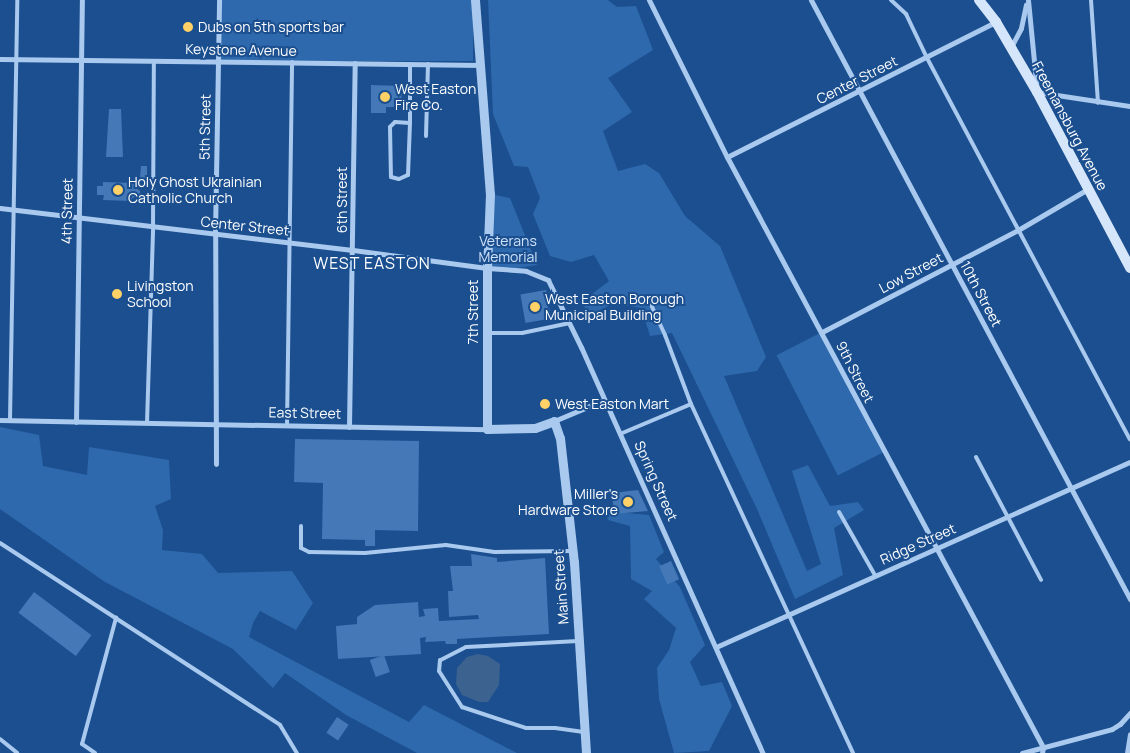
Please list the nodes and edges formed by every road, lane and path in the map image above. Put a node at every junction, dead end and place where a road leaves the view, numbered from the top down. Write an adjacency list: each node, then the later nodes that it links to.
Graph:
1 (17, 0): 15 (lane)
2 (82, 0): 16 (street, 4th Street)
3 (218, 0): 18 (street, 5th Street)
4 (475, 0): 23 (street)
5 (649, 0): 30 (street, 9th Street)
6 (811, 0): 24 (street, 10th Street)
7 (891, 0): 13 (lane)
8 (978, 0): 11 (main road, Freemansburg Avenue)
9 (1028, 0): 12 (street); 25 (street)
10 (1091, 0): 26 (lane)
11 (996, 22): 12 (main road, Freemansburg Avenue); 13 (street, Center Street)
12 (1011, 47): 25 (main road, Freemansburg Avenue)
13 (927, 58): 24 (street, Center Street); 36 (lane)
14 (0, 59): 15 (street, Keystone Avenue)
15 (17, 59): 16 (street, Keystone Avenue); 33 (lane)
16 (80, 60): 17 (street, Keystone Avenue); 34 (street, 4th Street)
17 (154, 60): 18 (street, Keystone Avenue); 35 (lane)
18 (217, 61): 19 (street, Keystone Avenue); 37 (street, 5th Street)
19 (292, 62): 20 (street, Keystone Avenue); 38 (lane)
20 (355, 64): 21 (street, Keystone Avenue); 39 (street, 6th Street)
21 (410, 64): 22 (street, Keystone Avenue); 28 (lane)
22 (428, 64): 23 (street, Keystone Avenue); 29 (lane)
23 (481, 65): 42 (street, 7th Street)
24 (859, 91): 30 (street, Center Street); 41 (street, 10th Street)
25 (1037, 92): 26 (street); 31 (main road, Freemansburg Avenue)
26 (1098, 103): 27 (street)
27 (1130, 106)
28 (410, 123): 28 (lane)
29 (426, 136)
30 (727, 157): 45 (street, 9th Street)
31 (1088, 189): 36 (street, Low Street); 40 (main road, Freemansburg Avenue)
32 (0, 208): 33 (street, Center Street)
33 (13, 210): 34 (street, Center Street); 50 (lane)
34 (78, 217): 35 (street, Center Street); 52 (street, 4th Street)
35 (153, 227): 37 (street, Center Street); 53 (lane)
36 (1018, 230): 41 (street, Low Street); 59 (lane)
37 (215, 234): 38 (street, Center Street); 54 (street, 5th Street)
38 (289, 242): 39 (street, Center Street); 55 (lane)
39 (353, 250): 42 (street, Center Street); 56 (street, 6th Street)
40 (1129, 263)
41 (952, 264): 45 (street, Low Street); 63 (street, 10th Street)
42 (487, 268): 44 (street, Spring Street); 46 (street, 7th Street)
43 (648, 298): 48 (lane)
44 (570, 323): 46 (lane); 47 (street, Spring Street)
45 (822, 332): 68 (street, 9th Street)
46 (487, 333): 57 (street, 7th Street)
47 (604, 400): 51 (street, East Street); 58 (street, Spring Street)
48 (691, 404): 58 (lane); 73 (lane)
49 (0, 420): 50 (street, East Street)
50 (10, 420): 52 (street, East Street)
51 (554, 421): 57 (street, East Street); 69 (street, Main Street)
52 (76, 422): 53 (street, East Street)
53 (147, 423): 54 (street, East Street)
54 (215, 425): 55 (street, East Street); 62 (street, 5th Street)
55 (287, 426): 56 (street, East Street)
56 (349, 427): 57 (street, East Street)
57 (487, 429)
58 (620, 434): 76 (street, Spring Street)
59 (1130, 439)
60 (976, 457): 65 (lane)
61 (1130, 462): 63 (street, Ridge Street)
62 (216, 464)
63 (1071, 489): 65 (street, Ridge Street); 72 (street, 10th Street)
64 (839, 512): 70 (lane)
65 (1007, 516): 68 (street, Ridge Street); 71 (lane)
66 (301, 526): 69 (lane)
67 (0, 543): 74 (lane)
68 (937, 548): 70 (street, Ridge Street); 81 (street, 9th Street)
69 (572, 551): 75 (street, Main Street)
70 (875, 575): 73 (street, Ridge Street)
71 (1041, 580)
72 (1130, 599)
73 (789, 614): 76 (street, Ridge Street); 87 (lane)
74 (116, 618): 83 (lane); 84 (lane)
75 (578, 641): 78 (street, Main Street); 78 (lane)
76 (716, 647): 86 (street, Spring Street)
77 (1130, 713): 81 (street)
78 (584, 732): 85 (street, Main Street)
79 (1130, 734): 89 (street)
80 (0, 739): 82 (lane)
81 (1042, 750): 88 (street)
82 (17, 753)
83 (95, 753)
84 (297, 753)
85 (586, 753)
86 (763, 753)
87 (853, 753)
88 (1022, 753)
89 (1127, 753)

